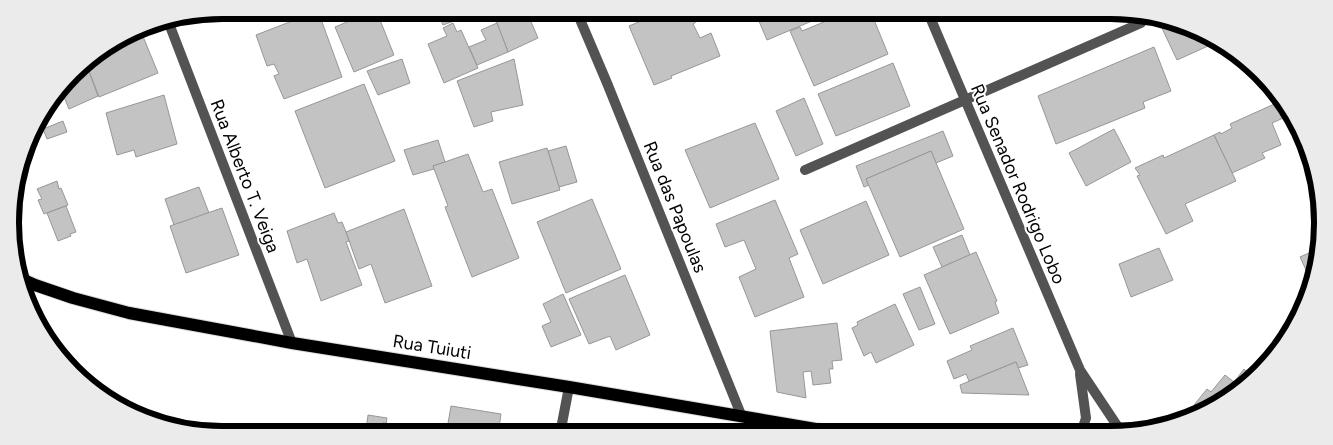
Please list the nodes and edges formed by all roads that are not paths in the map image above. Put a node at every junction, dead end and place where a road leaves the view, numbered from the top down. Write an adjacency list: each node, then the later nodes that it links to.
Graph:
1 (580, 19): 11 (street, Rua das Papoulas)
2 (931, 19): 5 (street, Rua Senador Rodrigo Lobo)
3 (1141, 23): 5 (street)
4 (170, 26): 8 (street, Rua Alberto T. Veiga)
5 (966, 101): 6 (street); 9 (street, Rua Senador Rodrigo Lobo)
6 (805, 170)
7 (28, 282): 8 (main road, Rua Tuiuti)
8 (292, 343): 10 (main road, Rua Tuiuti)
9 (1080, 370): 14 (street, Rua Senador Rodrigo Lobo); 15 (street, Rua Senador Rodrigo Lobo)
10 (569, 387): 11 (main road, Rua Tuiuti); 12 (street)
11 (742, 417): 13 (main road, Rua Tuiuti)
12 (562, 426)
13 (797, 426)
14 (1083, 426)
15 (1117, 426)

